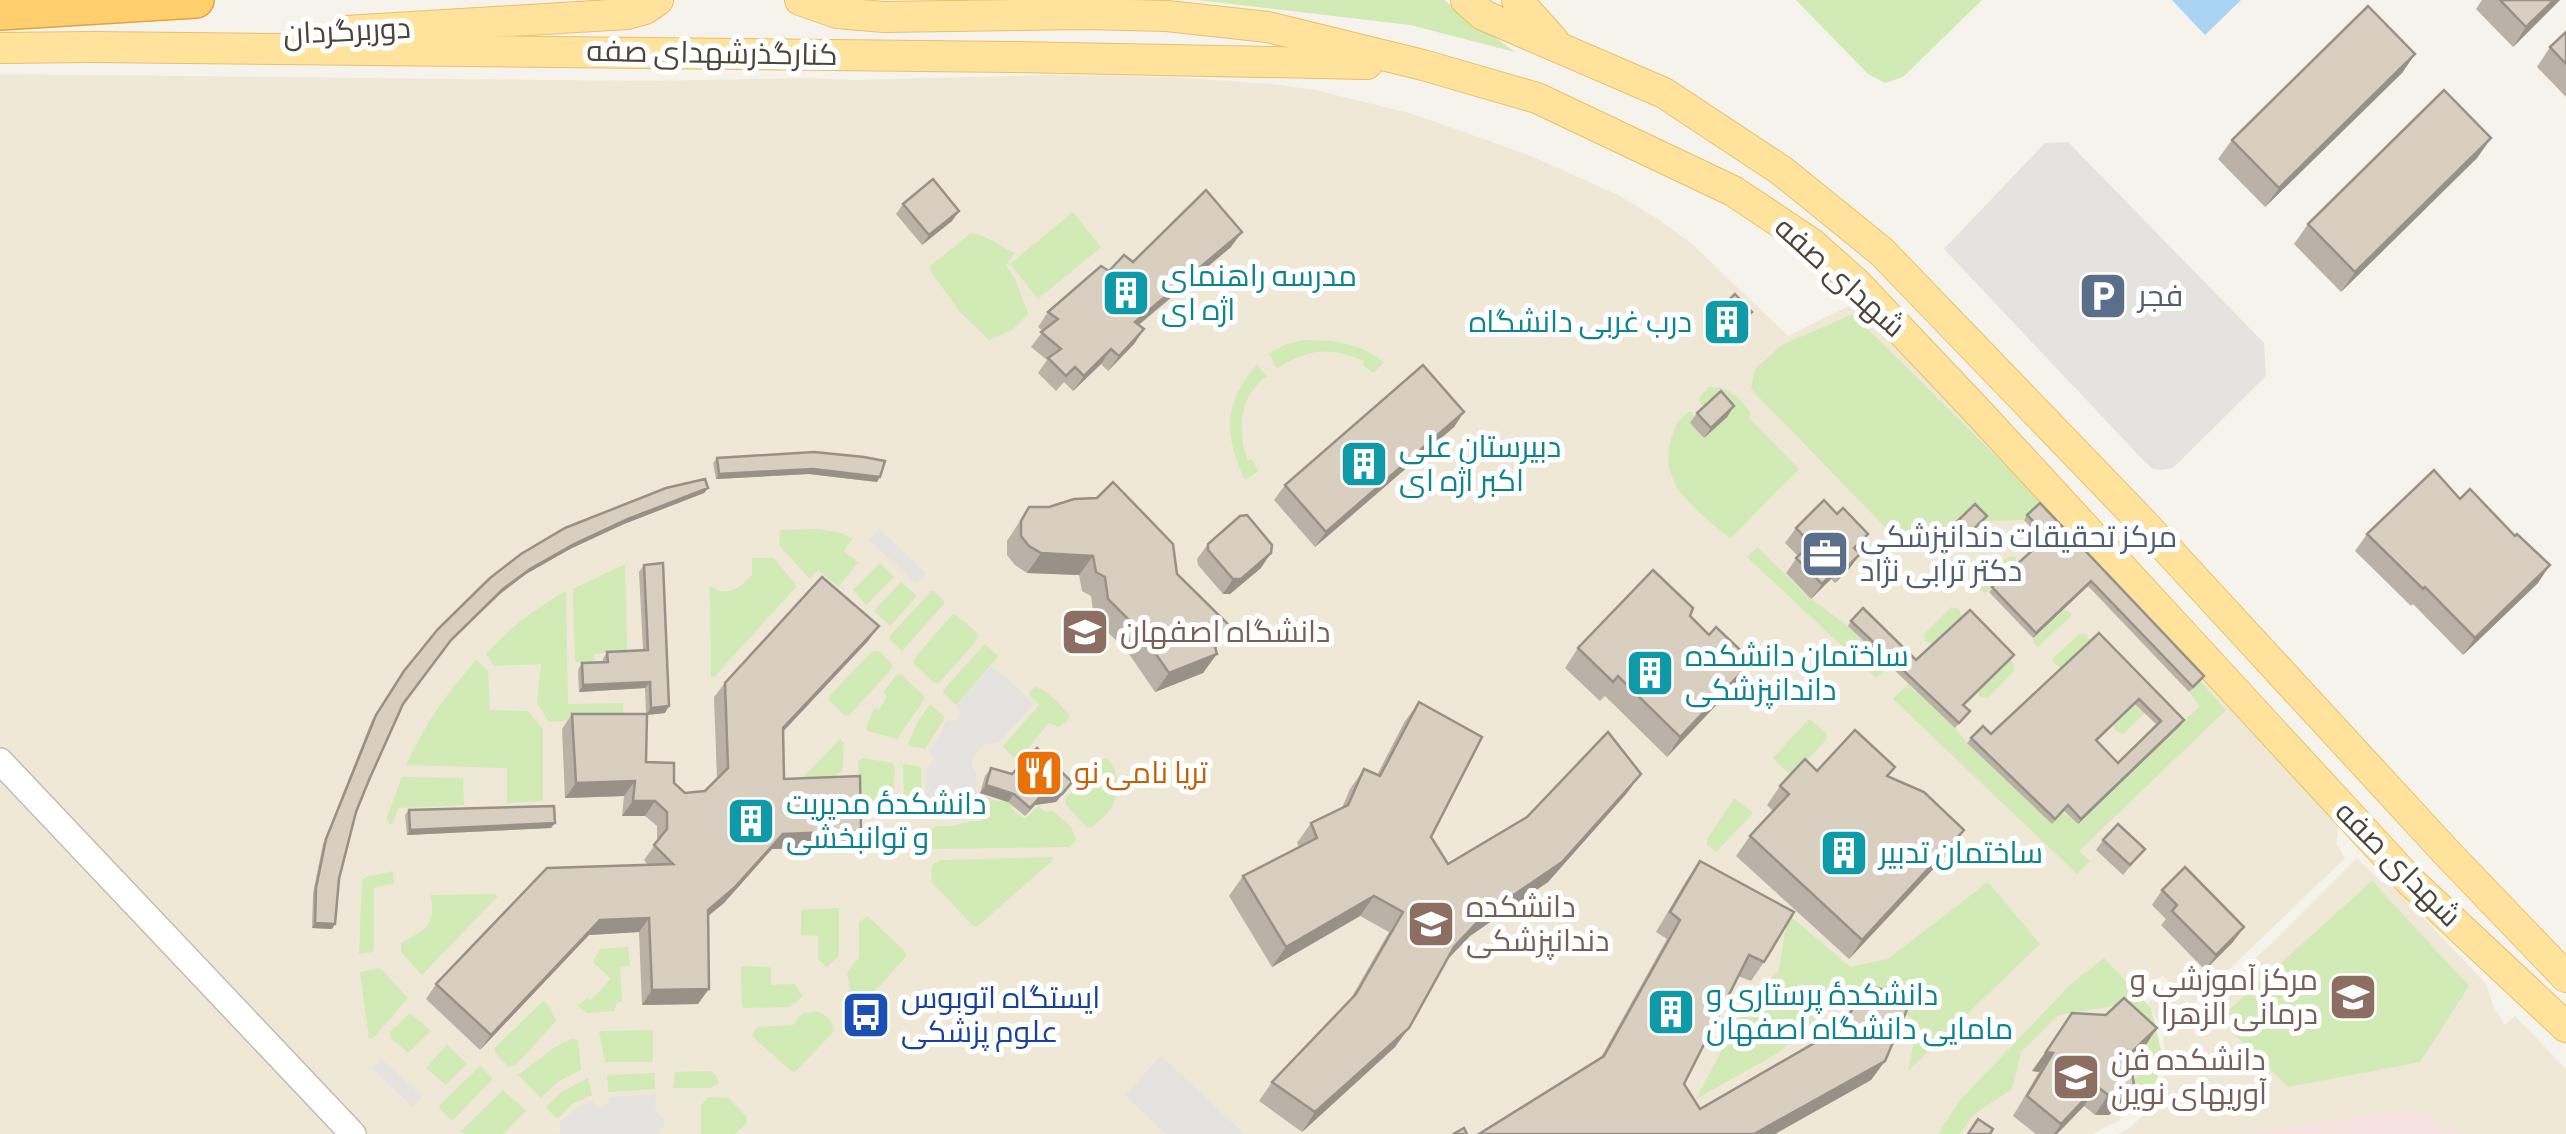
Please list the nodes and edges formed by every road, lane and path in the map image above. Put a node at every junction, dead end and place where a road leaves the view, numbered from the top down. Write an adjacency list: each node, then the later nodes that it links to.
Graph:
1 (196, 0): 6 (highway)
2 (658, 0): 7 (main road, دوربرگردان)
3 (800, 0): 10 (main road, شهدای صفه)
4 (1466, 0): 8 (main road, شهدای صفه)
5 (1517, 0): 8 (main road)
6 (0, 12)
7 (93, 46): 9 (main road, کنارگذرشهدای صفه); 10 (main road, کنارگذرشهدای صفه)
8 (1558, 46): 12 (main road, شهدای صفه)
9 (0, 48)
10 (1423, 65): 13 (main road, شهدای صفه)
11 (0, 761): 18 (street)
12 (2396, 798): 13 (main road); 14 (main road, شهدای صفه)
13 (2360, 828): 15 (main road, شهدای صفه)
14 (2447, 853): 15 (main road); 16 (main road, شهدای صفه)
15 (2410, 882): 17 (main road, شهدای صفه)
16 (2566, 977)
17 (2566, 1027)
18 (353, 1134)

